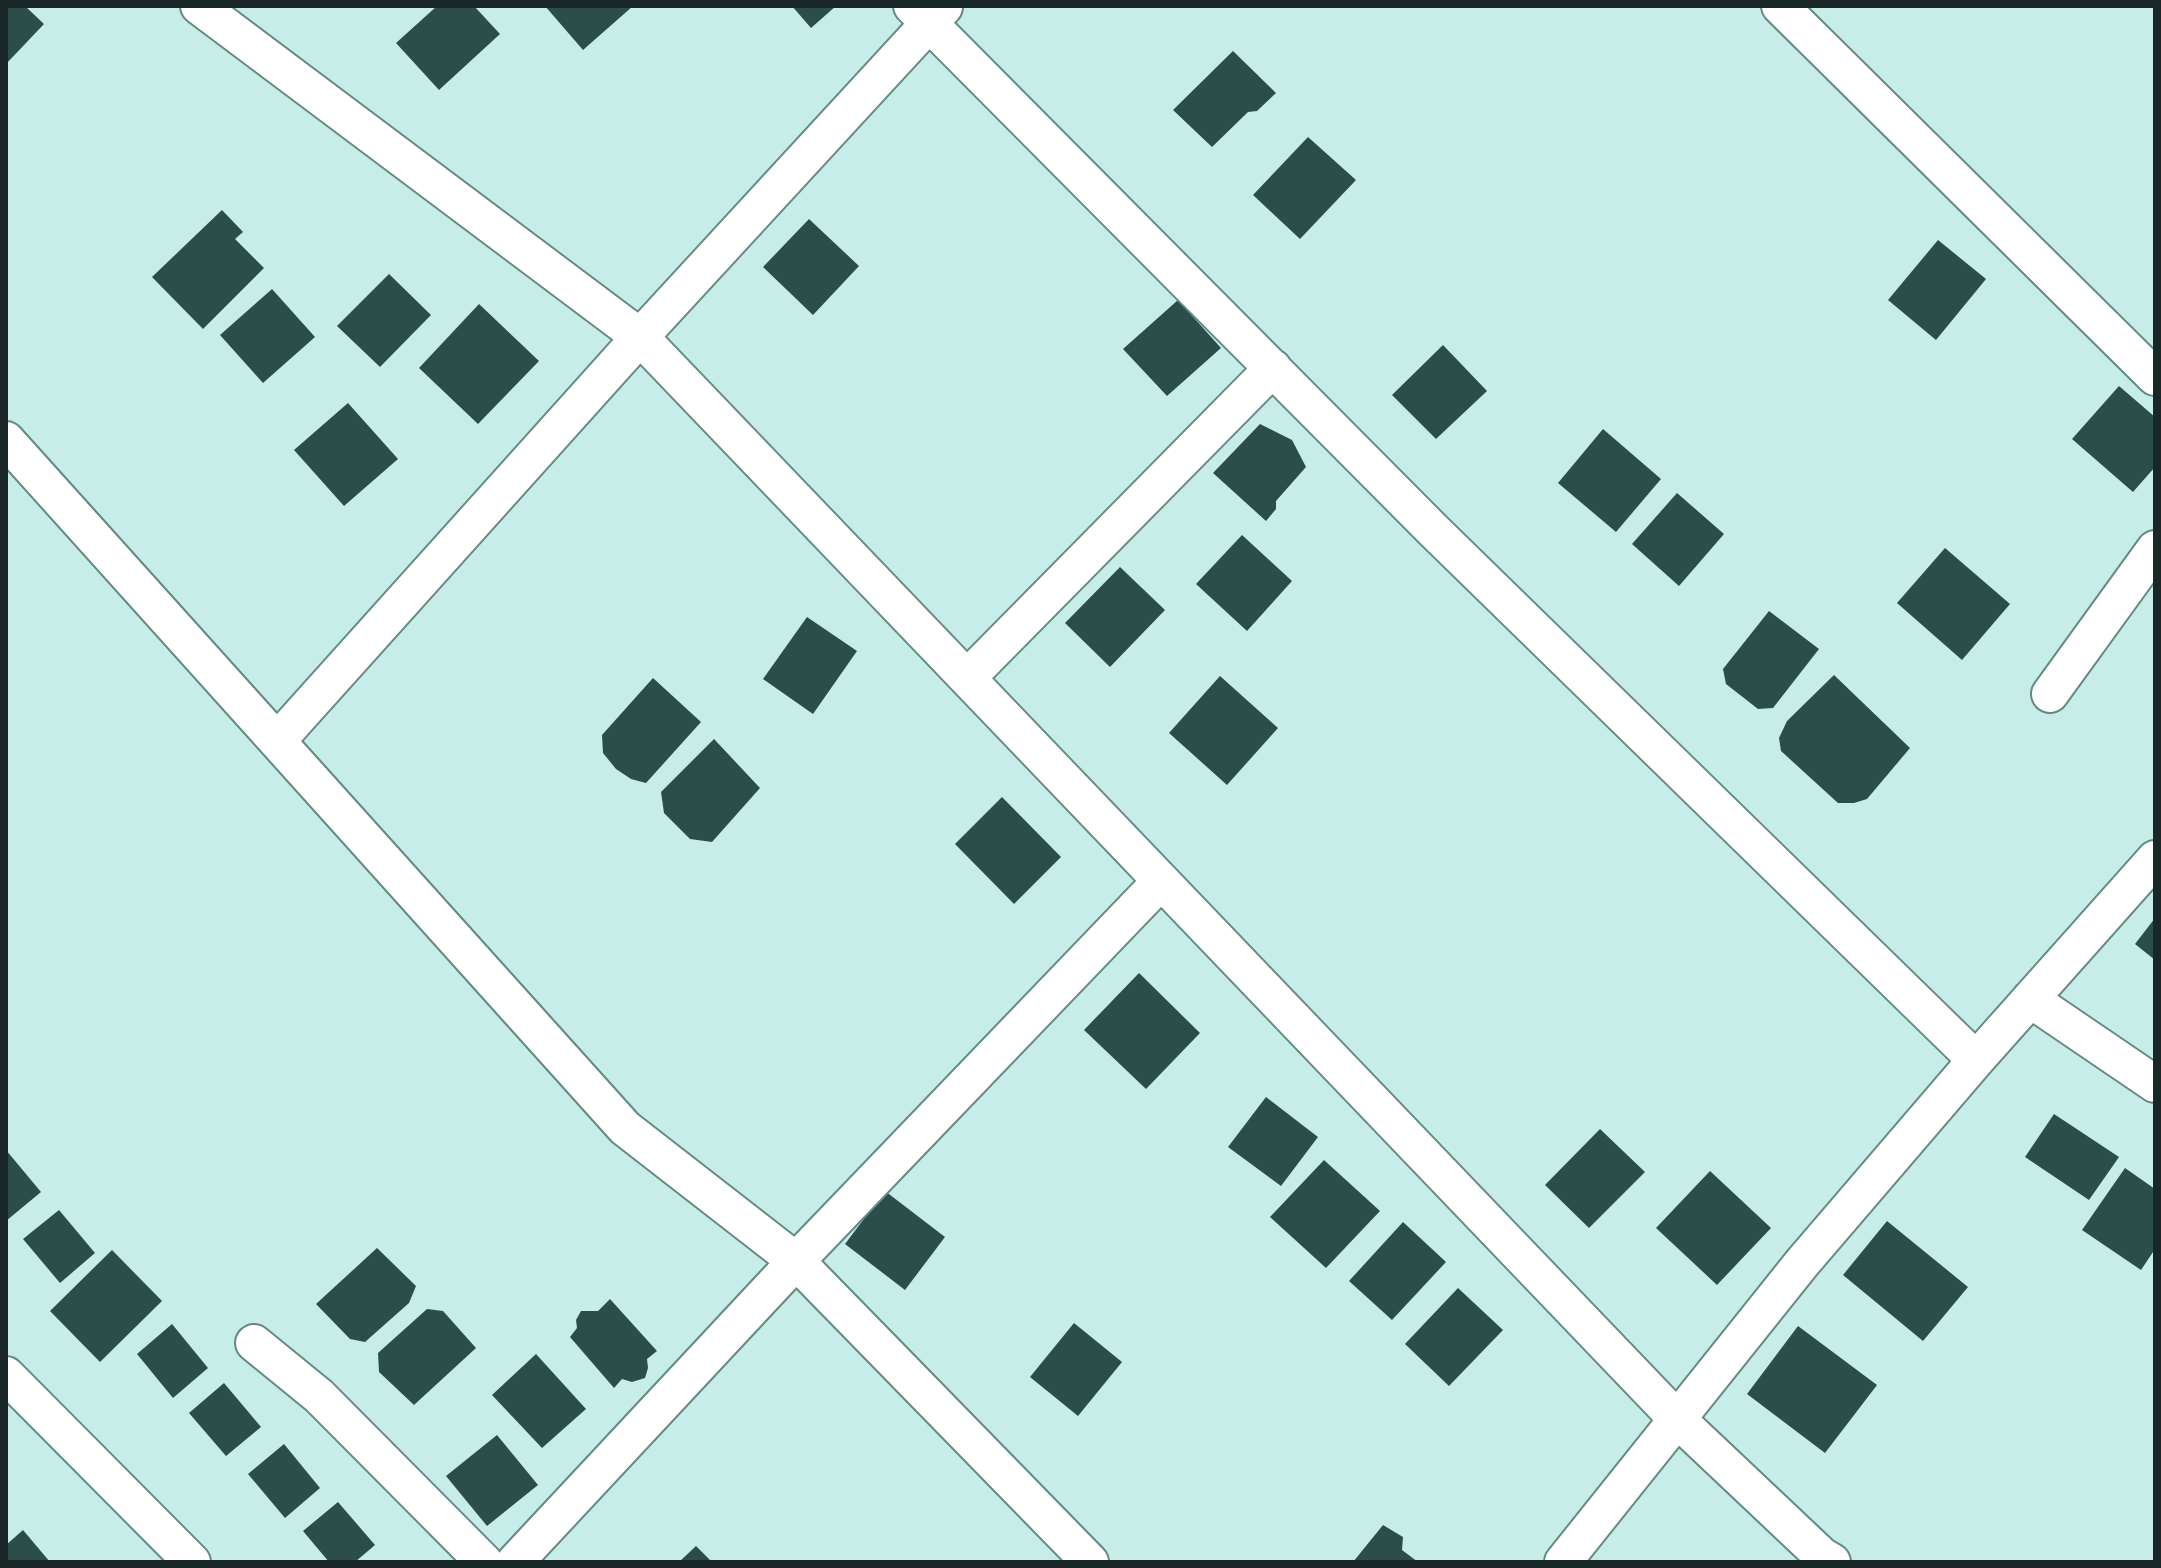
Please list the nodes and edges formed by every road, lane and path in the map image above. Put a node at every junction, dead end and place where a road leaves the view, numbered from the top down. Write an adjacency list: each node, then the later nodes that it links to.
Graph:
1 (199, 6): 4 (street)
2 (1780, 6): 6 (street)
3 (929, 12): 4 (street); 5 (street)
4 (640, 337): 9 (street); 11 (street)
5 (1273, 368): 9 (street); 15 (street)
6 (2155, 377)
7 (6, 440): 11 (street)
8 (2155, 549): 10 (street)
9 (967, 678): 13 (street)
10 (2050, 694)
11 (277, 741): 17 (street)
12 (2155, 859): 14 (street)
13 (1161, 881): 17 (street); 20 (street)
14 (2030, 999): 15 (street); 16 (street)
15 (1976, 1060): 20 (street)
16 (2155, 1084)
17 (796, 1261): 23 (street); 24 (street)
18 (254, 1343): 22 (street)
19 (6, 1375): 21 (street)
20 (1677, 1419): 25 (street); 26 (street)
21 (192, 1562)
22 (484, 1562)
23 (515, 1562)
24 (1090, 1562)
25 (1563, 1562)
26 (1832, 1562)

